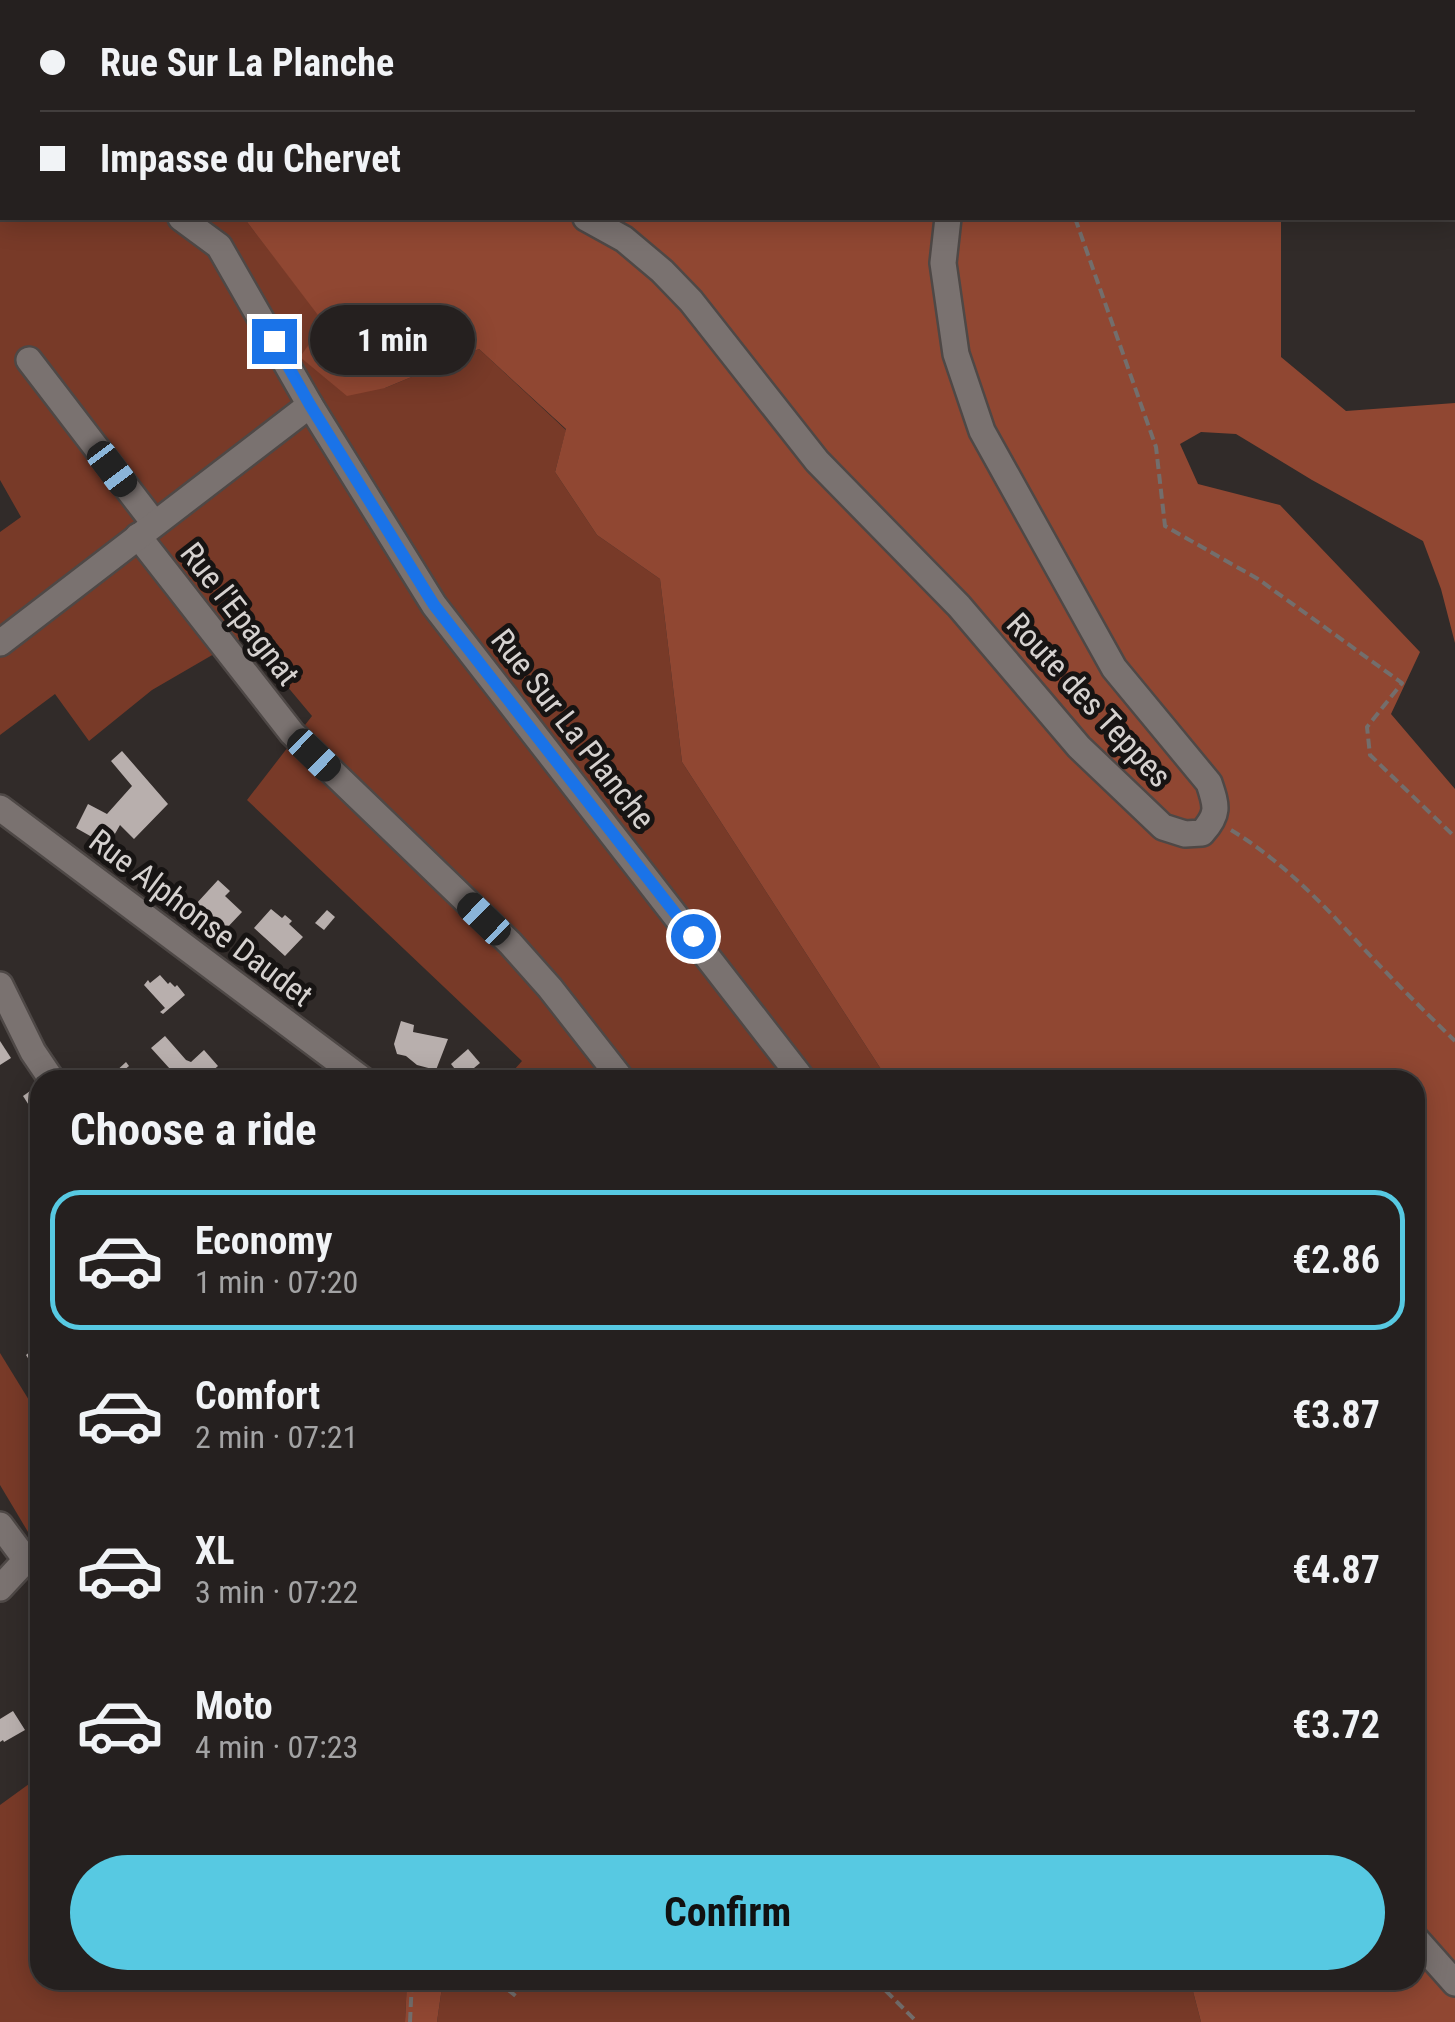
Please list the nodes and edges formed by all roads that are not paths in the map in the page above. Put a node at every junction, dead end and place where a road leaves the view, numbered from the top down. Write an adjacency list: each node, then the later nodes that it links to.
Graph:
1 (184, 220): 5 (street, Rue Sur La Planche)
2 (590, 220): 3 (street, Route des Teppes)
3 (948, 220)
4 (29, 360): 6 (street, Rue l'Epagnat)
5 (310, 405): 6 (street); 13 (street, Rue Sur La Planche)
6 (146, 529): 7 (street); 12 (street, Rue l'Epagnat)
7 (0, 643)
8 (0, 808): 11 (street, Rue Alphonse Daudet)
9 (0, 985): 10 (street)
10 (45, 1070)
11 (350, 1070)
12 (614, 1070)
13 (796, 1070)
14 (0, 1525): 15 (street)
15 (30, 1560)
16 (30, 1565): 17 (street)
17 (0, 1588)
18 (1425, 1949): 19 (street)
19 (1455, 1983)

